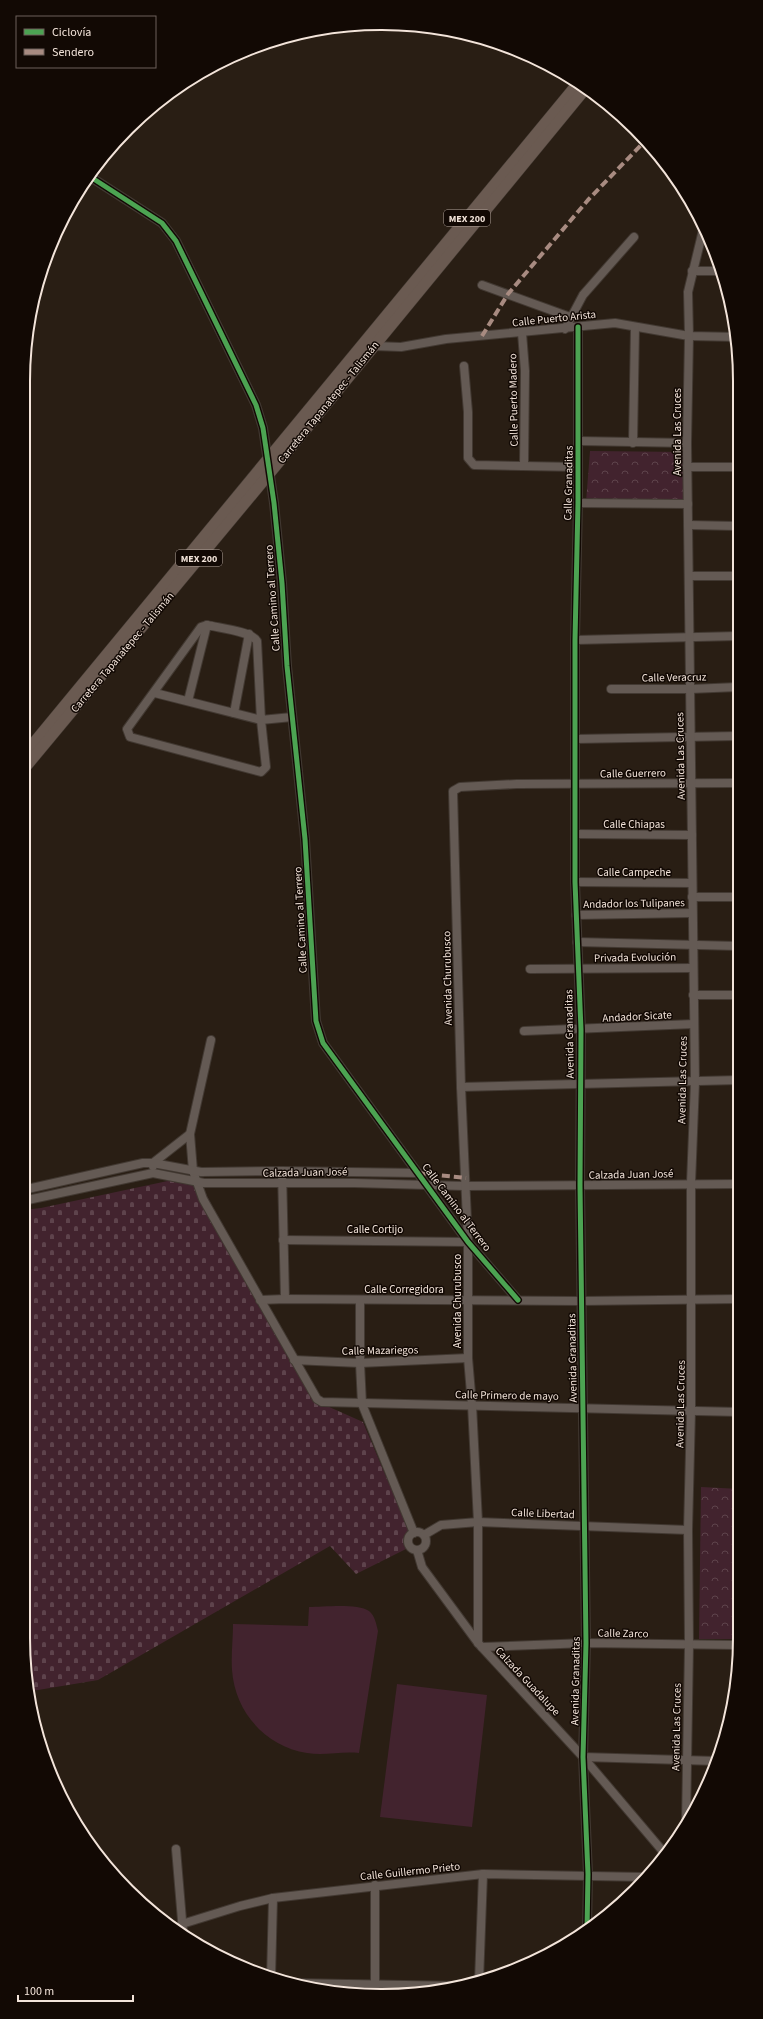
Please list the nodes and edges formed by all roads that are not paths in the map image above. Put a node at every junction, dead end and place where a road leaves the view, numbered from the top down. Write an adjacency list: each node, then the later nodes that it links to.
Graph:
1 (574, 87): 21 (highway, Carretera Tapanatepec - Talismán / MEX 200)
2 (582, 93): 16 (highway, Carretera Tapanatepec - Talismán / MEX 200)
3 (94, 179): 21 (street, Calle Camino al Terrero)
4 (701, 236): 6 (street, Avenida Las Cruces)
5 (634, 237): 9 (street)
6 (692, 270): 7 (street); 14 (street, Avenida Las Cruces)
7 (715, 271)
8 (482, 285): 9 (street)
9 (570, 317): 12 (street)
10 (578, 327): 11 (street, Calle Puerto Arista); 12 (street, Calle Puerto Arista); 18 (street, Calle Granaditas)
11 (635, 327): 14 (street, Calle Puerto Arista); 19 (street)
12 (565, 329): 13 (street, Calle Puerto Arista)
13 (522, 333): 16 (street, Calle Puerto Arista); 22 (street, Calle Puerto Madero)
14 (689, 336): 15 (street, Calle Puerto Arista); 20 (street, Avenida Las Cruces)
15 (730, 337)
16 (374, 346): 26 (highway, Carretera Tapanatepec - Talismán / MEX 200)
17 (464, 366): 22 (street)
18 (579, 441): 19 (street); 23 (street, Calle Granaditas)
19 (633, 443): 20 (street)
20 (687, 443): 24 (street, Avenida Las Cruces)
21 (267, 461): 26 (street, Calle Camino al Terrero); 49 (highway, Carretera Tapanatepec - Talismán / MEX 200)
22 (524, 466): 23 (street)
23 (578, 467): 27 (street, Calle Granaditas)
24 (687, 467): 25 (street); 28 (street, Avenida Las Cruces)
25 (733, 468)
26 (269, 474): 44 (street, Calle Camino al Terrero); 50 (highway, Carretera Tapanatepec - Talismán / MEX 200)
27 (578, 502): 28 (street); 37 (street, Calle Granaditas)
28 (688, 504): 29 (street, Avenida Las Cruces)
29 (688, 524): 30 (street); 31 (street, Avenida Las Cruces)
30 (733, 526)
31 (689, 576): 32 (street); 36 (street, Avenida Las Cruces)
32 (733, 576)
33 (207, 625): 34 (street); 41 (street); 42 (street)
34 (249, 634): 43 (street); 45 (street)
35 (733, 636): 36 (street)
36 (689, 637): 37 (street); 40 (street, Avenida Las Cruces)
37 (575, 640): 48 (street, Calle Granaditas)
38 (733, 687): 40 (street, Calle Veracruz)
39 (611, 688): 40 (street, Calle Veracruz)
40 (690, 689): 47 (street, Avenida Las Cruces)
41 (154, 693): 42 (street); 45 (street)
42 (188, 702): 43 (street)
43 (234, 713): 45 (street)
44 (292, 717): 45 (street); 84 (street, Calle Camino al Terrero)
45 (261, 720)
46 (733, 736): 47 (street)
47 (690, 737): 48 (street); 52 (street, Avenida Las Cruces)
48 (575, 739): 53 (street, Avenida Granaditas)
49 (30, 748)
50 (30, 762)
51 (733, 783): 52 (street, Calle Guerrero)
52 (691, 784): 53 (street, Calle Guerrero); 56 (street, Avenida Las Cruces)
53 (576, 785): 54 (street, Calle Guerrero); 55 (street, Avenida Granaditas)
54 (453, 792): 78 (street, Avenida Churubusco)
55 (576, 834): 56 (street, Calle Chiapas); 57 (street, Avenida Granaditas)
56 (692, 835): 58 (street, Avenida Las Cruces)
57 (575, 882): 58 (street, Calle Campeche); 62 (street, Avenida Granaditas)
58 (692, 883): 59 (street, Avenida Las Cruces)
59 (692, 897): 60 (street); 61 (street, Avenida Las Cruces)
60 (733, 897)
61 (692, 913): 62 (street, Andador los Tulipanes); 64 (street, Avenida Las Cruces)
62 (576, 915): 63 (street, Avenida Granaditas)
63 (577, 942): 64 (street); 68 (street, Avenida Granaditas)
64 (693, 944): 65 (street); 66 (street, Avenida Las Cruces)
65 (733, 946)
66 (693, 968): 68 (street, Privada Evolución); 69 (street, Avenida Las Cruces)
67 (530, 969): 68 (street, Privada Evolución)
68 (578, 969): 72 (street, Avenida Granaditas)
69 (693, 995): 70 (street); 71 (street, Avenida Las Cruces)
70 (733, 995)
71 (694, 1024): 72 (street, Andador Sicate); 76 (street, Avenida Las Cruces)
72 (581, 1030): 73 (street, Andador Sicate); 77 (street, Avenida Granaditas)
73 (524, 1031)
74 (211, 1040): 79 (street)
75 (733, 1080): 76 (street)
76 (695, 1082): 77 (street); 86 (street, Avenida Las Cruces)
77 (580, 1083): 78 (street); 90 (street, Avenida Granaditas)
78 (461, 1086): 91 (street, Avenida Churubusco)
79 (190, 1134): 80 (street); 81 (street)
80 (154, 1163): 81 (street, Calzada Juan José); 83 (street); 92 (street, Calzada Juan José)
81 (190, 1171): 82 (street, Calzada Juan José); 85 (street)
82 (282, 1171): 84 (street, Calzada Juan José); 87 (street)
83 (153, 1173): 85 (street, Calzada Juan José); 93 (street)
84 (418, 1173): 89 (street, Calle Camino al Terrero)
85 (196, 1182): 87 (street, Calzada Juan José); 99 (street)
86 (691, 1183): 88 (street, Calzada Juan José); 90 (street, Calzada Juan José); 97 (street, Avenida Las Cruces)
87 (281, 1184): 89 (street, Calzada Juan José); 94 (street)
88 (733, 1184)
89 (426, 1185): 91 (street, Calzada Juan José); 95 (street, Calle Camino al Terrero)
90 (580, 1185): 91 (street, Calzada Juan José); 103 (street, Avenida Granaditas)
91 (465, 1186): 95 (street, Avenida Churubusco)
92 (30, 1188)
93 (30, 1199)
94 (283, 1240): 95 (street, Calle Cortijo); 96 (street)
95 (468, 1242): 101 (street, Avenida Churubusco); 102 (street, Calle Camino al Terrero)
96 (285, 1298): 99 (street, Calle Corregidora); 100 (street, Calle Corregidora)
97 (691, 1298): 98 (street, Calle Corregidora); 103 (street, Calle Corregidora); 110 (street, Avenida Las Cruces)
98 (733, 1299)
99 (260, 1300): 105 (street)
100 (360, 1300): 101 (street, Calle Corregidora); 106 (street)
101 (466, 1300): 102 (street, Calle Corregidora); 104 (street, Avenida Churubusco)
102 (518, 1300): 103 (street, Calle Corregidora)
103 (581, 1301): 109 (street, Avenida Granaditas)
104 (468, 1358): 106 (street, Calle Mazariegos); 108 (street, Avenida Churubusco)
105 (294, 1360): 106 (street, Calle Mazariegos); 107 (street, Calle Primero de mayo)
106 (360, 1363): 107 (street)
107 (362, 1404): 108 (street, Calle Primero de mayo); 115 (street)
108 (472, 1405): 109 (street, Calle Primero de mayo); 112 (street, Avenida Churubusco)
109 (583, 1407): 110 (street, Calle Primero de mayo); 113 (street, Avenida Granaditas)
110 (691, 1411): 111 (street, Calle Primero de mayo); 114 (street, Avenida Las Cruces)
111 (733, 1412)
112 (478, 1522): 113 (street, Calle Libertad); 116 (street, Calle Libertad); 119 (street, Avenida Churubusco)
113 (584, 1526): 114 (street, Calle Libertad); 118 (street, Avenida Granaditas)
114 (688, 1530): 120 (street, Avenida Las Cruces)
115 (414, 1533): 116 (street); 117 (street)
116 (424, 1536): 117 (street)
117 (417, 1550): 119 (street, Calzada Guadalupe)
118 (586, 1643): 119 (street, Calle Zarco); 120 (street, Calle Zarco); 122 (street, Avenida Granaditas)
119 (480, 1645): 122 (street, Calzada Guadalupe)
120 (689, 1645): 121 (street, Calle Zarco); 123 (street, Avenida Las Cruces)
121 (733, 1645)
122 (583, 1757): 123 (street); 127 (street, Calzada Guadalupe); 129 (street, Avenida Granaditas)
123 (686, 1761): 124 (street); 125 (street, Avenida Las Cruces)
124 (710, 1761)
125 (686, 1813)
126 (176, 1849): 134 (street)
127 (661, 1849)
128 (483, 1874): 129 (street, Calle Guillermo Prieto); 131 (street, Calle Guillermo Prieto); 136 (street)
129 (588, 1874): 130 (street, Calle Guillermo Prieto); 133 (street, Avenida Granaditas)
130 (639, 1877)
131 (375, 1885): 132 (street, Calle Guillermo Prieto); 139 (street)
132 (273, 1898): 134 (street, Calle Guillermo Prieto); 135 (street)
133 (587, 1922)
134 (183, 1928)
135 (271, 1971)
136 (479, 1975)
137 (333, 1985): 139 (street)
138 (415, 1987): 139 (street)
139 (375, 1988)

